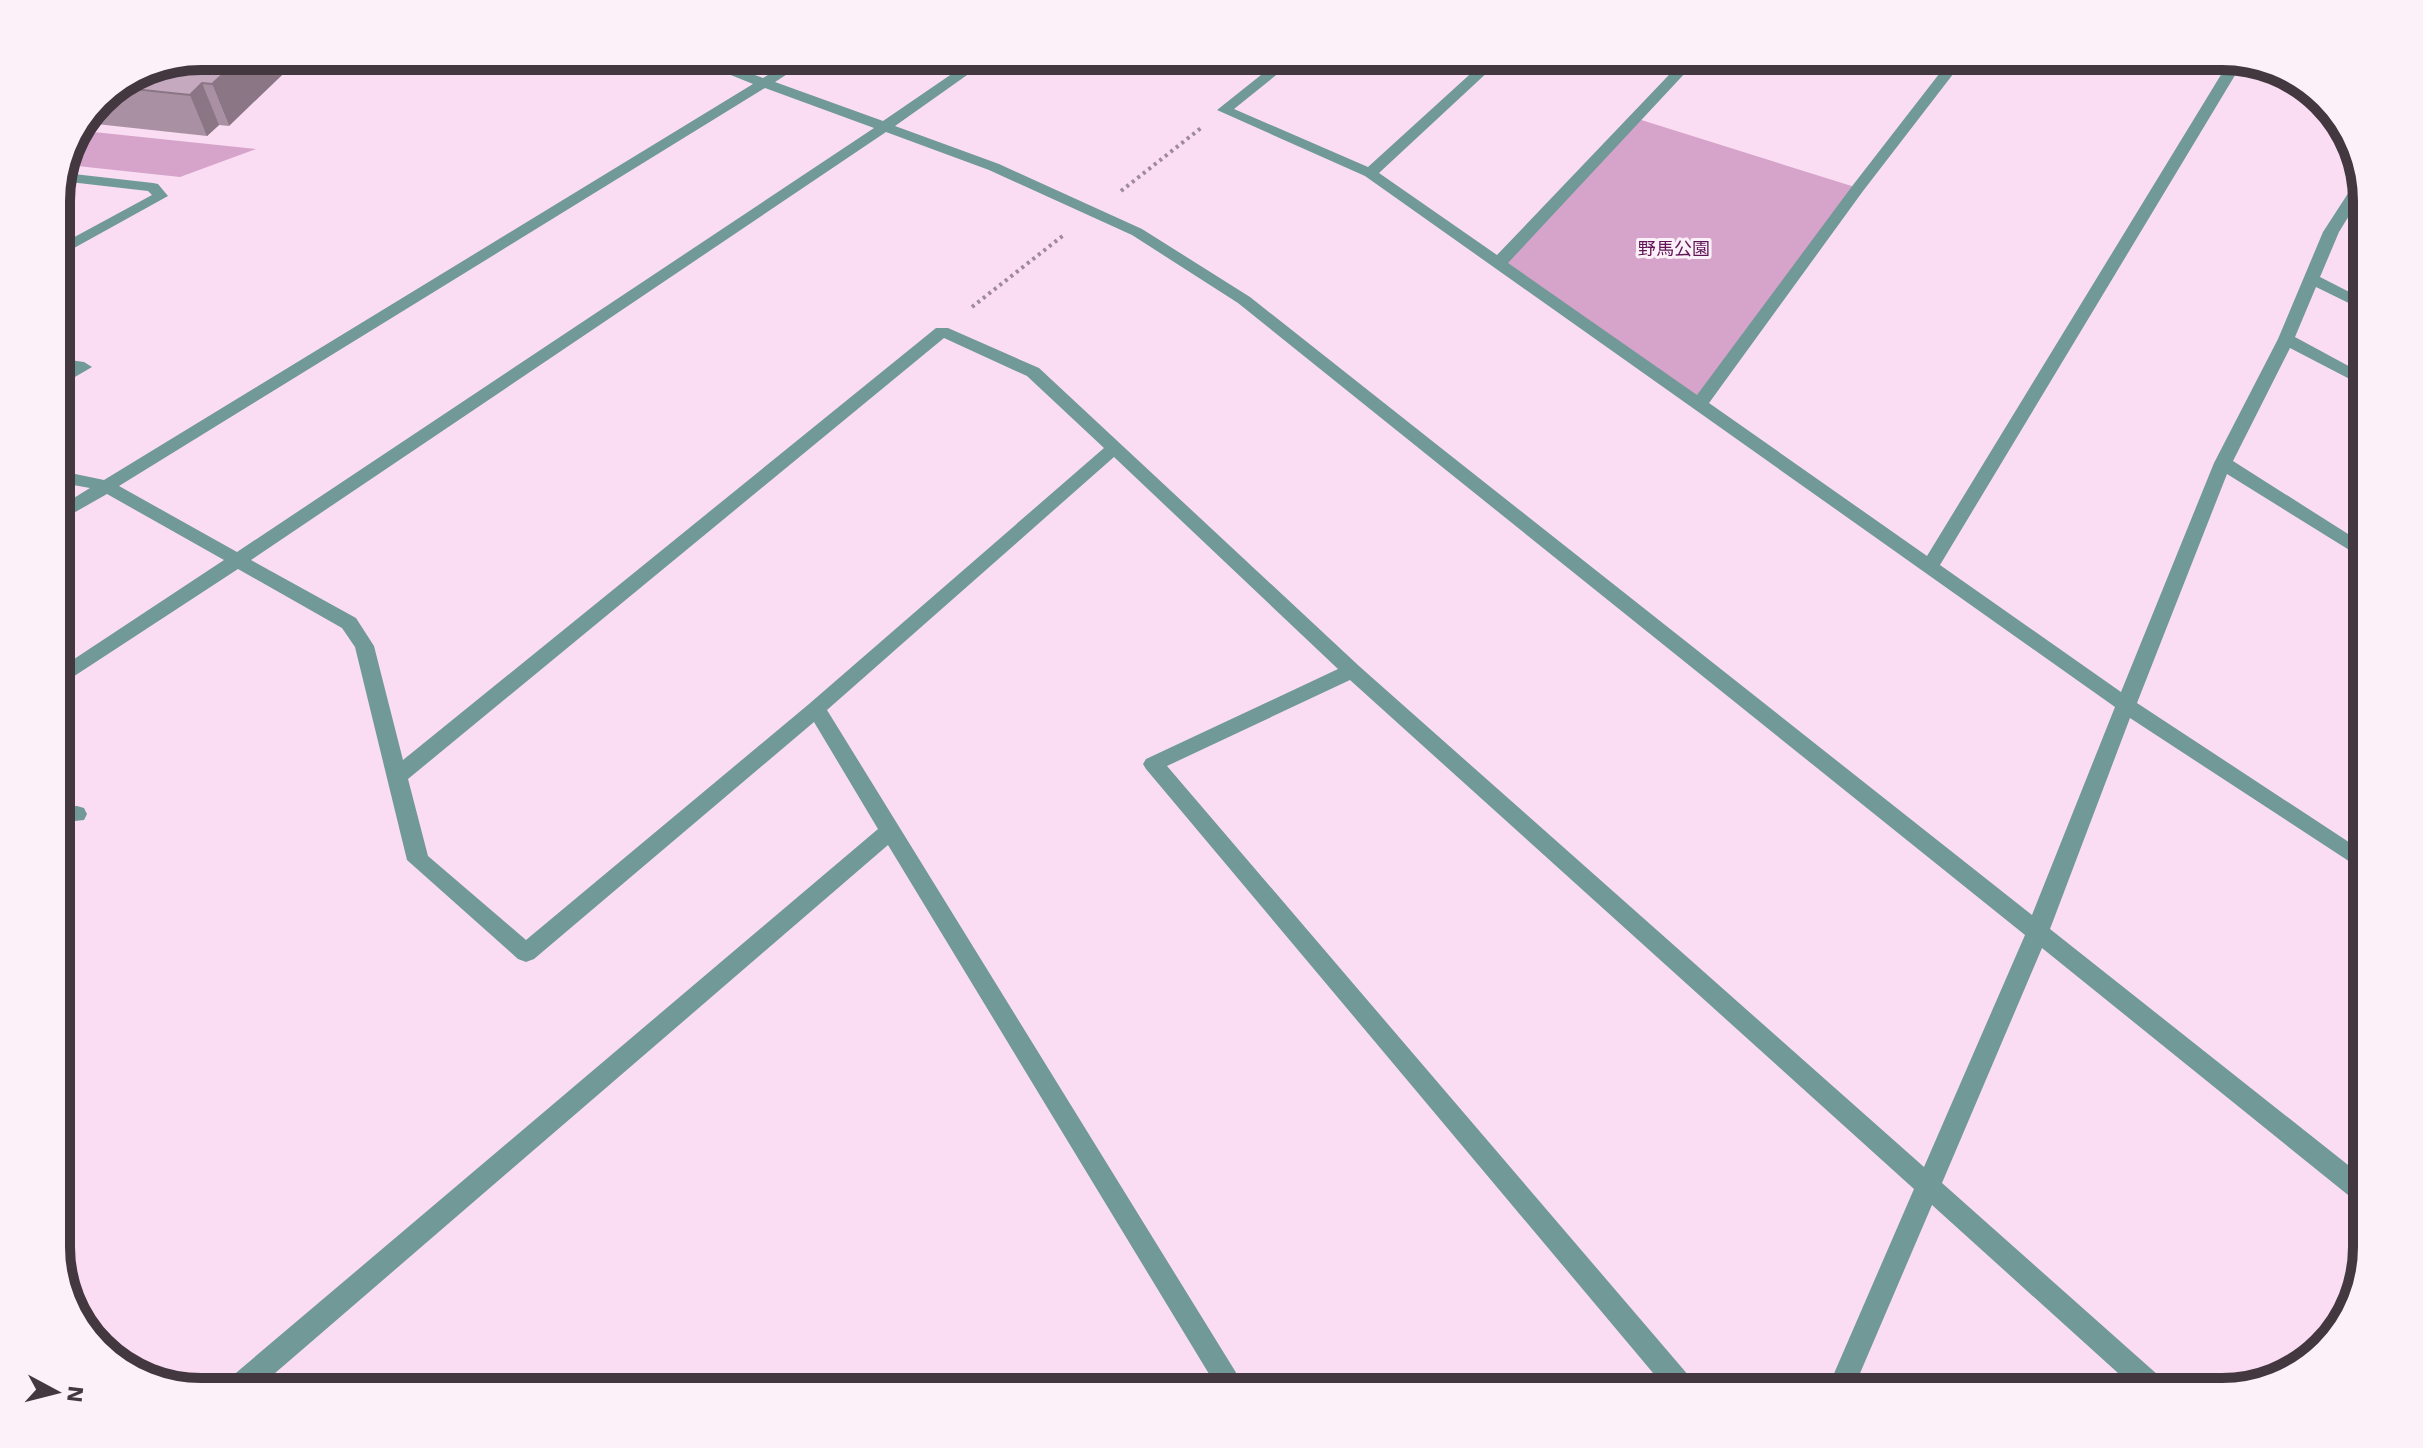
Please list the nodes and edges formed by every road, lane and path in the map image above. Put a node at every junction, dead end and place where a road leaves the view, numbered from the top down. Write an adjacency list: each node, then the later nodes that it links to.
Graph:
1 (730, 70): 9 (street)
2 (786, 70): 9 (street)
3 (967, 70): 11 (street)
4 (1275, 70): 10 (street)
5 (1483, 70): 12 (street)
6 (1681, 70): 20 (street)
7 (1949, 70): 28 (street)
8 (2231, 71): 36 (street)
9 (766, 83): 11 (street); 32 (street)
10 (1224, 110): 12 (street); 14 (path)
11 (885, 127): 35 (street); 44 (street)
12 (1370, 173): 20 (street)
13 (72, 178): 19 (street)
14 (1120, 191)
15 (2353, 195): 16 (street)
16 (2349, 201): 17 (street); 21 (street)
17 (2353, 203)
18 (1072, 229): 23 (path)
19 (70, 245)
20 (1498, 264): 28 (street)
21 (2311, 279): 22 (street); 24 (street)
22 (2353, 300)
23 (942, 331): 29 (street); 41 (street)
24 (2286, 339): 27 (street); 30 (street)
25 (70, 365): 26 (street)
26 (70, 375)
27 (2353, 375)
28 (1699, 405): 36 (street)
29 (1114, 448): 38 (street); 40 (street)
30 (2223, 463): 34 (street); 39 (street)
31 (70, 479): 32 (street)
32 (106, 486): 33 (street); 35 (street)
33 (70, 508)
34 (2353, 546)
35 (237, 558): 37 (street); 41 (street)
36 (1929, 568): 39 (street)
37 (70, 671)
38 (1352, 671): 46 (street); 49 (street)
39 (2127, 706): 43 (street); 44 (street)
40 (816, 709): 41 (street); 42 (street)
41 (396, 777)
42 (890, 831): 47 (street); 48 (street)
43 (2353, 856)
44 (2038, 931): 45 (street); 46 (street)
45 (2353, 1184)
46 (1929, 1185): 50 (street); 51 (street)
47 (249, 1378)
48 (1226, 1378)
49 (1674, 1378)
50 (1845, 1378)
51 (2143, 1378)

